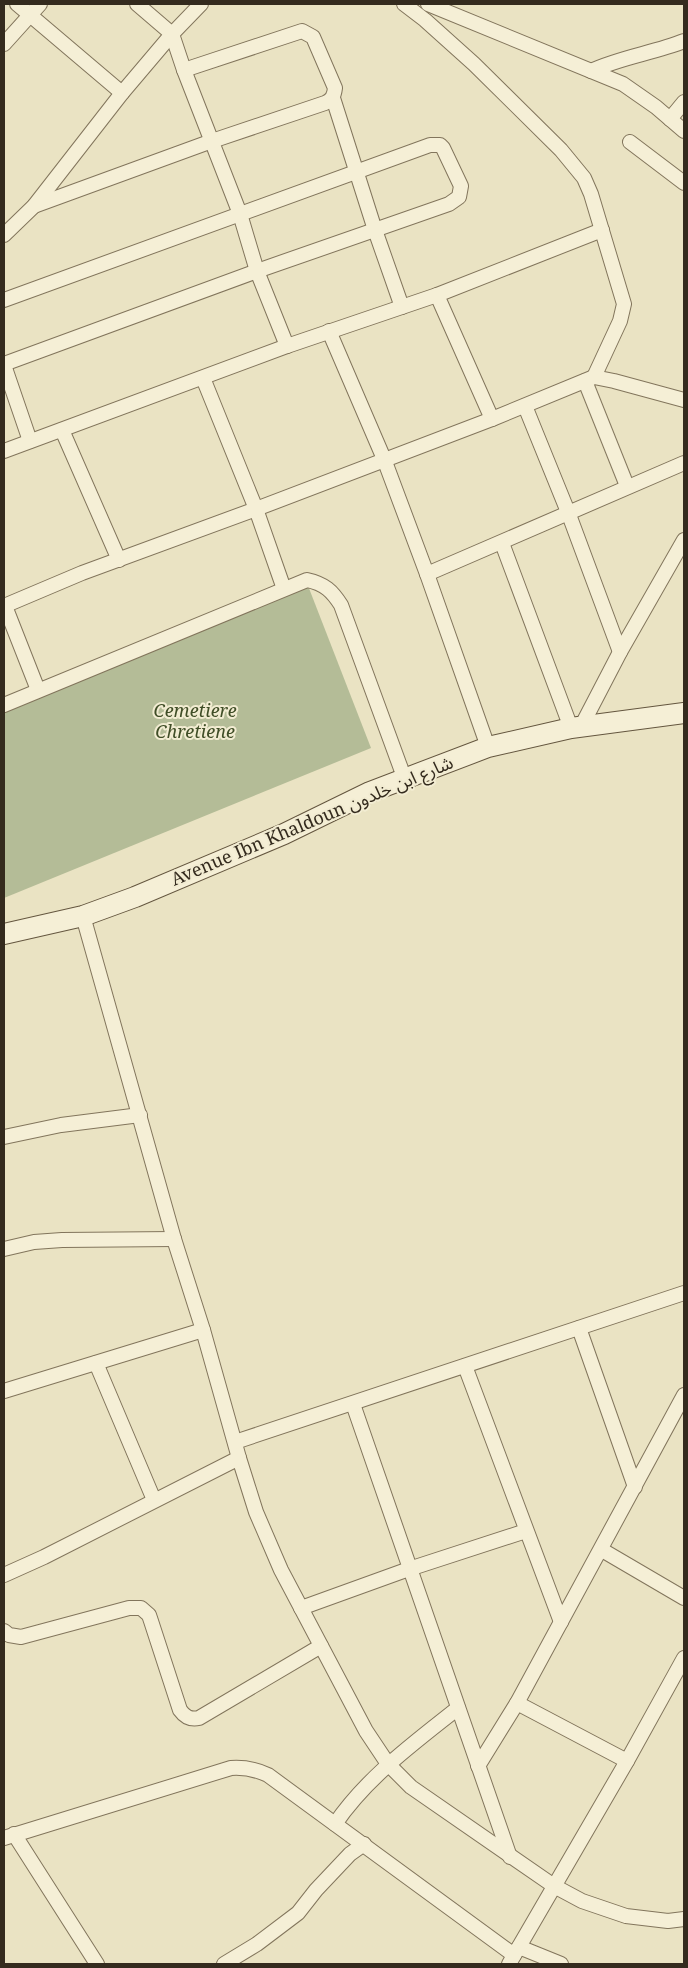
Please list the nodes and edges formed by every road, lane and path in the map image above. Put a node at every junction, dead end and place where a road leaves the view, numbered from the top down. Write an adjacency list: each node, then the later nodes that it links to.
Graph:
1 (17, 4): 8 (street)
2 (40, 4): 8 (street)
3 (137, 4): 10 (street)
4 (201, 4): 10 (street)
5 (404, 4): 9 (street)
6 (424, 4): 9 (street)
7 (428, 4): 14 (street)
8 (30, 15): 12 (street); 15 (street)
9 (425, 20): 27 (street)
10 (172, 34): 13 (street); 15 (street)
11 (684, 41): 14 (street)
12 (4, 44)
13 (184, 70): 16 (street); 20 (street)
14 (591, 71): 18 (street)
15 (122, 93): 24 (street)
16 (333, 98): 20 (street); 22 (street)
17 (684, 102): 18 (street)
18 (670, 119): 19 (street)
19 (684, 131)
20 (212, 141): 24 (street); 25 (street)
21 (630, 142): 23 (street)
22 (357, 172): 25 (street); 26 (street); 26 (street)
23 (684, 183)
24 (34, 206): 28 (street)
25 (240, 214): 29 (street); 31 (street)
26 (375, 230): 29 (street); 32 (street)
27 (602, 230): 30 (street); 37 (street)
28 (4, 235)
29 (257, 271): 34 (street); 35 (street)
30 (437, 295): 32 (street); 40 (street)
31 (4, 300)
32 (402, 307): 33 (street)
33 (329, 331): 34 (street); 44 (street)
34 (287, 346): 36 (street)
35 (4, 364): 42 (street)
36 (202, 378): 41 (street); 47 (street)
37 (590, 379): 38 (street); 39 (street); 46 (street)
38 (684, 400)
39 (525, 406): 40 (street); 48 (street)
40 (492, 419): 44 (street)
41 (62, 430): 42 (street); 51 (street)
42 (30, 441): 43 (street)
43 (4, 451)
44 (384, 459): 47 (street); 52 (street)
45 (684, 463): 46 (street)
46 (627, 486): 48 (street)
47 (256, 509): 51 (street); 53 (street)
48 (568, 512): 50 (street); 55 (street)
49 (684, 540): 55 (street)
50 (502, 543): 52 (street); 59 (street)
51 (119, 560): 54 (street)
52 (427, 574): 60 (street)
53 (284, 590): 56 (street); 61 (street)
54 (4, 606): 56 (street)
55 (620, 652): 59 (street)
56 (38, 690): 57 (street)
57 (4, 705)
58 (684, 713): 59 (street, Avenue Ibn Khaldoun شارع ابن خلدون)
59 (576, 727): 60 (street, Avenue Ibn Khaldoun شارع ابن خلدون)
60 (488, 747): 61 (street, Avenue Ibn Khaldoun شارع ابن خلدون)
61 (404, 777): 62 (street, Avenue Ibn Khaldoun شارع ابن خلدون)
62 (83, 916): 63 (street, Avenue Ibn Khaldoun شارع ابن خلدون); 64 (street)
63 (4, 934)
64 (140, 1116): 65 (street); 66 (street)
65 (4, 1137)
66 (174, 1240): 67 (street); 70 (street)
67 (4, 1249)
68 (684, 1293): 69 (street)
69 (579, 1328): 72 (street); 78 (street)
70 (203, 1330): 71 (street); 76 (street)
71 (96, 1364): 73 (street); 79 (street)
72 (465, 1366): 75 (street); 80 (street)
73 (4, 1391)
74 (683, 1400): 78 (street)
75 (353, 1404): 76 (street); 82 (street)
76 (235, 1442): 77 (street)
77 (239, 1458): 79 (street); 85 (street)
78 (635, 1487): 81 (street)
79 (154, 1500): 83 (street)
80 (526, 1531): 82 (street); 86 (street)
81 (602, 1550): 84 (street); 86 (street)
82 (409, 1569): 85 (street); 91 (street)
83 (4, 1575)
84 (684, 1598)
85 (302, 1608): 88 (street)
86 (561, 1622): 90 (street)
87 (4, 1631): 88 (street)
88 (321, 1646): 93 (street)
89 (684, 1658): 92 (street)
90 (517, 1704): 92 (street); 94 (street)
91 (458, 1708): 93 (street); 94 (street)
92 (627, 1761): 99 (street)
93 (388, 1764): 95 (street); 98 (street)
94 (478, 1766): 98 (street)
95 (335, 1824): 96 (street); 97 (street)
96 (9, 1836): 102 (street)
97 (364, 1844): 101 (street); 103 (street)
98 (510, 1856): 99 (street)
99 (554, 1886): 100 (street); 101 (street)
100 (684, 1919)
101 (514, 1955): 104 (street)
102 (97, 1964)
103 (224, 1964)
104 (560, 1964)

